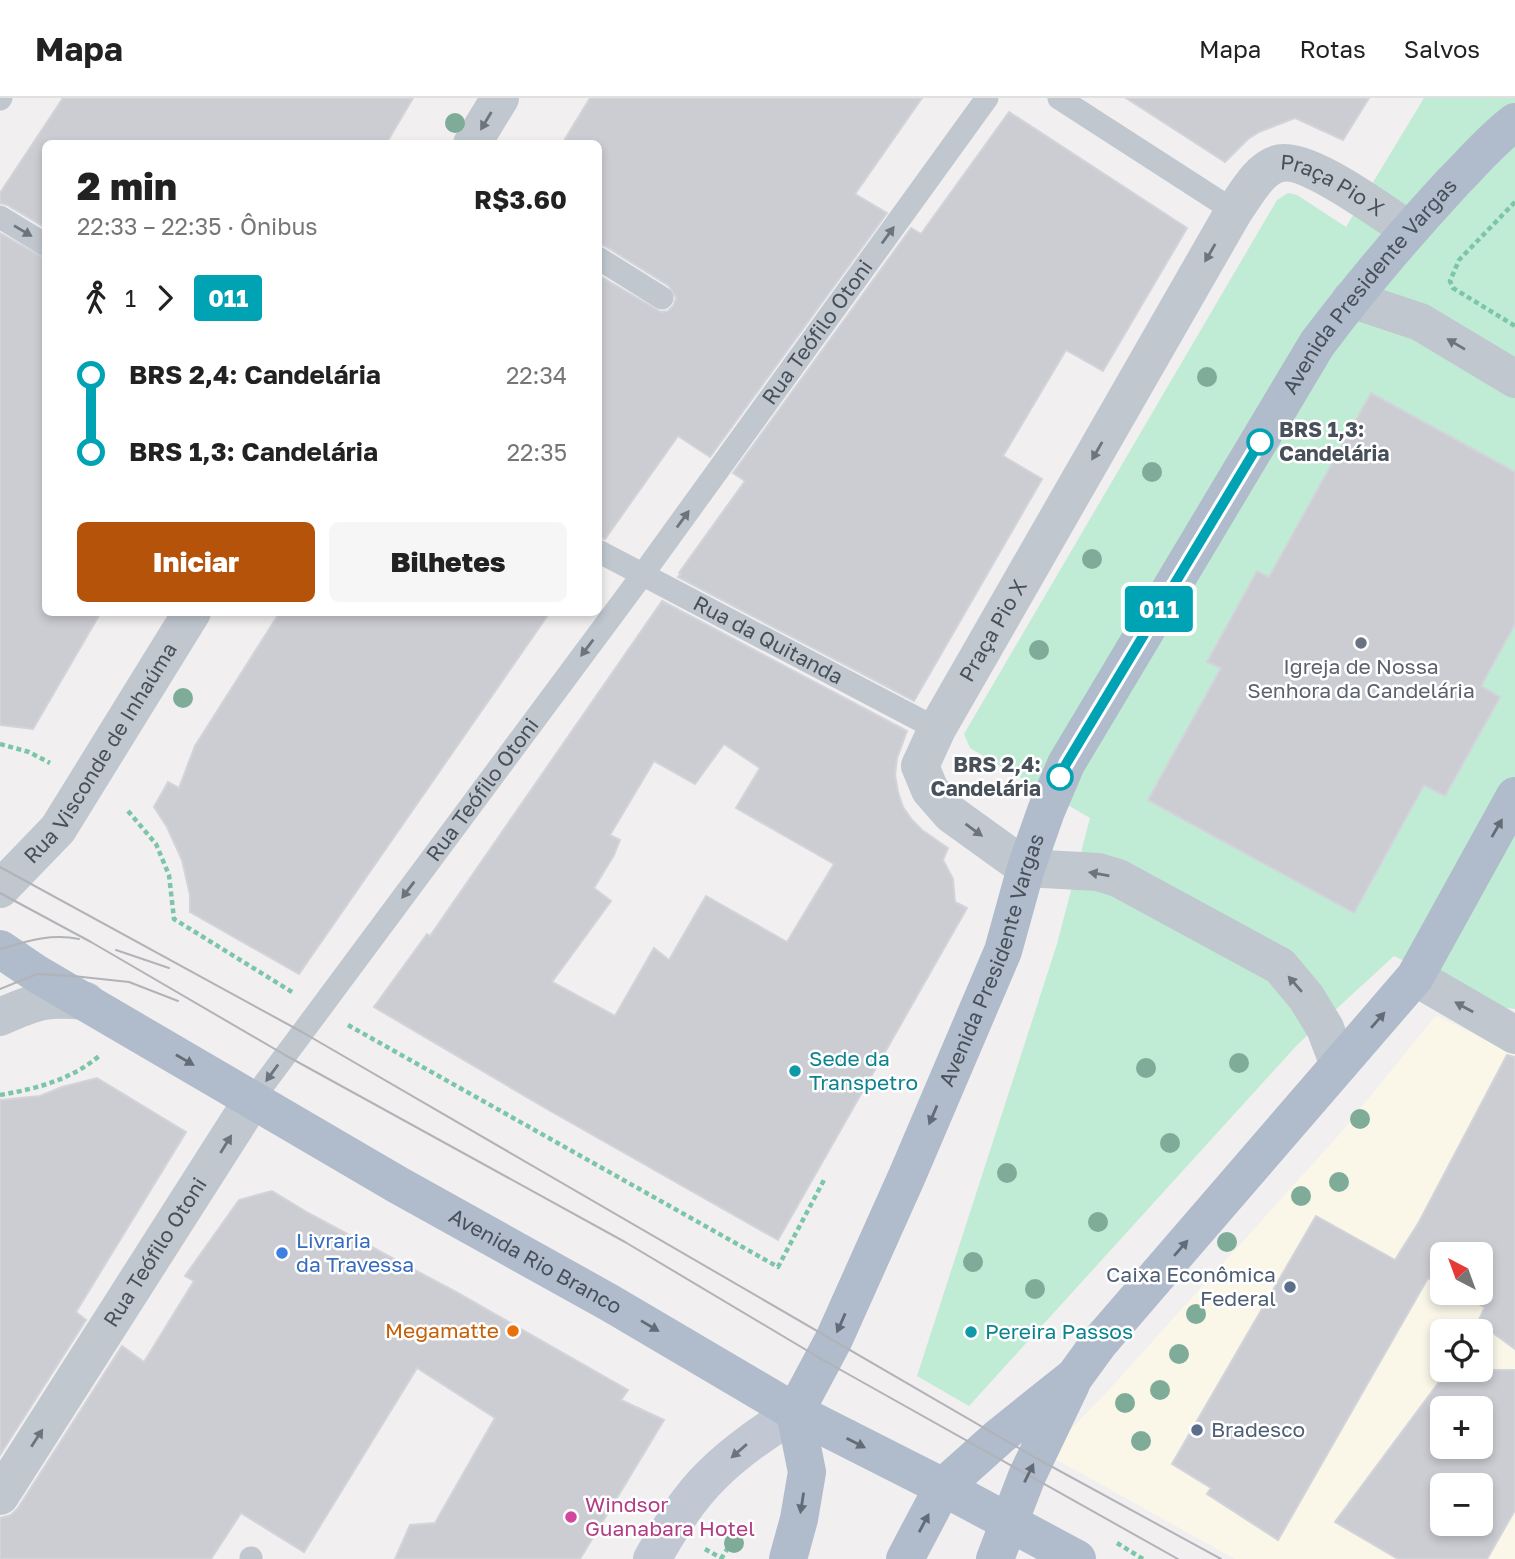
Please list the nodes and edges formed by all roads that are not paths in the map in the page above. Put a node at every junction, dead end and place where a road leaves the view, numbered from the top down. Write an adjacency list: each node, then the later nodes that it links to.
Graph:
1 (500, 98): 5 (street, one-way to 5)
2 (987, 98): 15 (lane, Rua Teófilo Otoni, one-way to 2)
3 (1059, 98): 6 (lane)
4 (1515, 122): 8 (main road, Avenida Presidente Vargas)
5 (474, 140)
6 (1234, 211): 8 (street, Praça Pio X); 17 (street, Praça Pio X, one-way to 17)
7 (0, 217): 9 (lane, one-way to 9)
8 (1409, 230): 12 (main road, Avenida Presidente Vargas)
9 (42, 242)
10 (602, 260): 11 (lane)
11 (662, 298)
12 (1351, 299): 13 (street, one-way to 12); 19 (main road, Avenida Presidente Vargas)
13 (1515, 379)
14 (602, 553): 15 (lane, Rua da Quitanda)
15 (643, 574): 17 (lane, Rua da Quitanda); 27 (lane, Rua Teófilo Otoni, one-way to 27)
16 (190, 616): 20 (street, Rua Visconde de Inhaúma)
17 (937, 729): 19 (street, Praça Pio X, one-way to 19)
18 (1515, 796): 22 (main road, one-way to 18)
19 (1026, 868): 26 (street, one-way to 19); 29 (main road, Avenida Presidente Vargas, one-way to 29)
20 (0, 889)
21 (0, 949): 23 (main road, Avenida Rio Branco)
22 (1415, 977): 25 (street, one-way to 22); 26 (main road, one-way to 22)
23 (86, 1002): 24 (street); 27 (main road, Avenida Rio Branco, one-way to 27)
24 (0, 1017)
25 (1515, 1035)
26 (1339, 1065): 28 (main road, one-way to 26)
27 (253, 1099): 29 (main road, Avenida Rio Branco, one-way to 29); 31 (street, Rua Teófilo Otoni, one-way to 27)
28 (1075, 1376): 30 (main road); 32 (main road, one-way to 28)
29 (795, 1412): 30 (main road, Avenida Rio Branco, one-way to 30); 34 (main road, Avenida Presidente Vargas, one-way to 34); 35 (main road, one-way to 35)
30 (943, 1487): 32 (main road, Avenida Rio Branco); 36 (main road, one-way to 30)
31 (0, 1496)
32 (1008, 1521): 33 (main road, Avenida Rio Branco); 37 (main road)
33 (1062, 1555)
34 (652, 1559)
35 (788, 1559)
36 (905, 1559)
37 (995, 1559)

